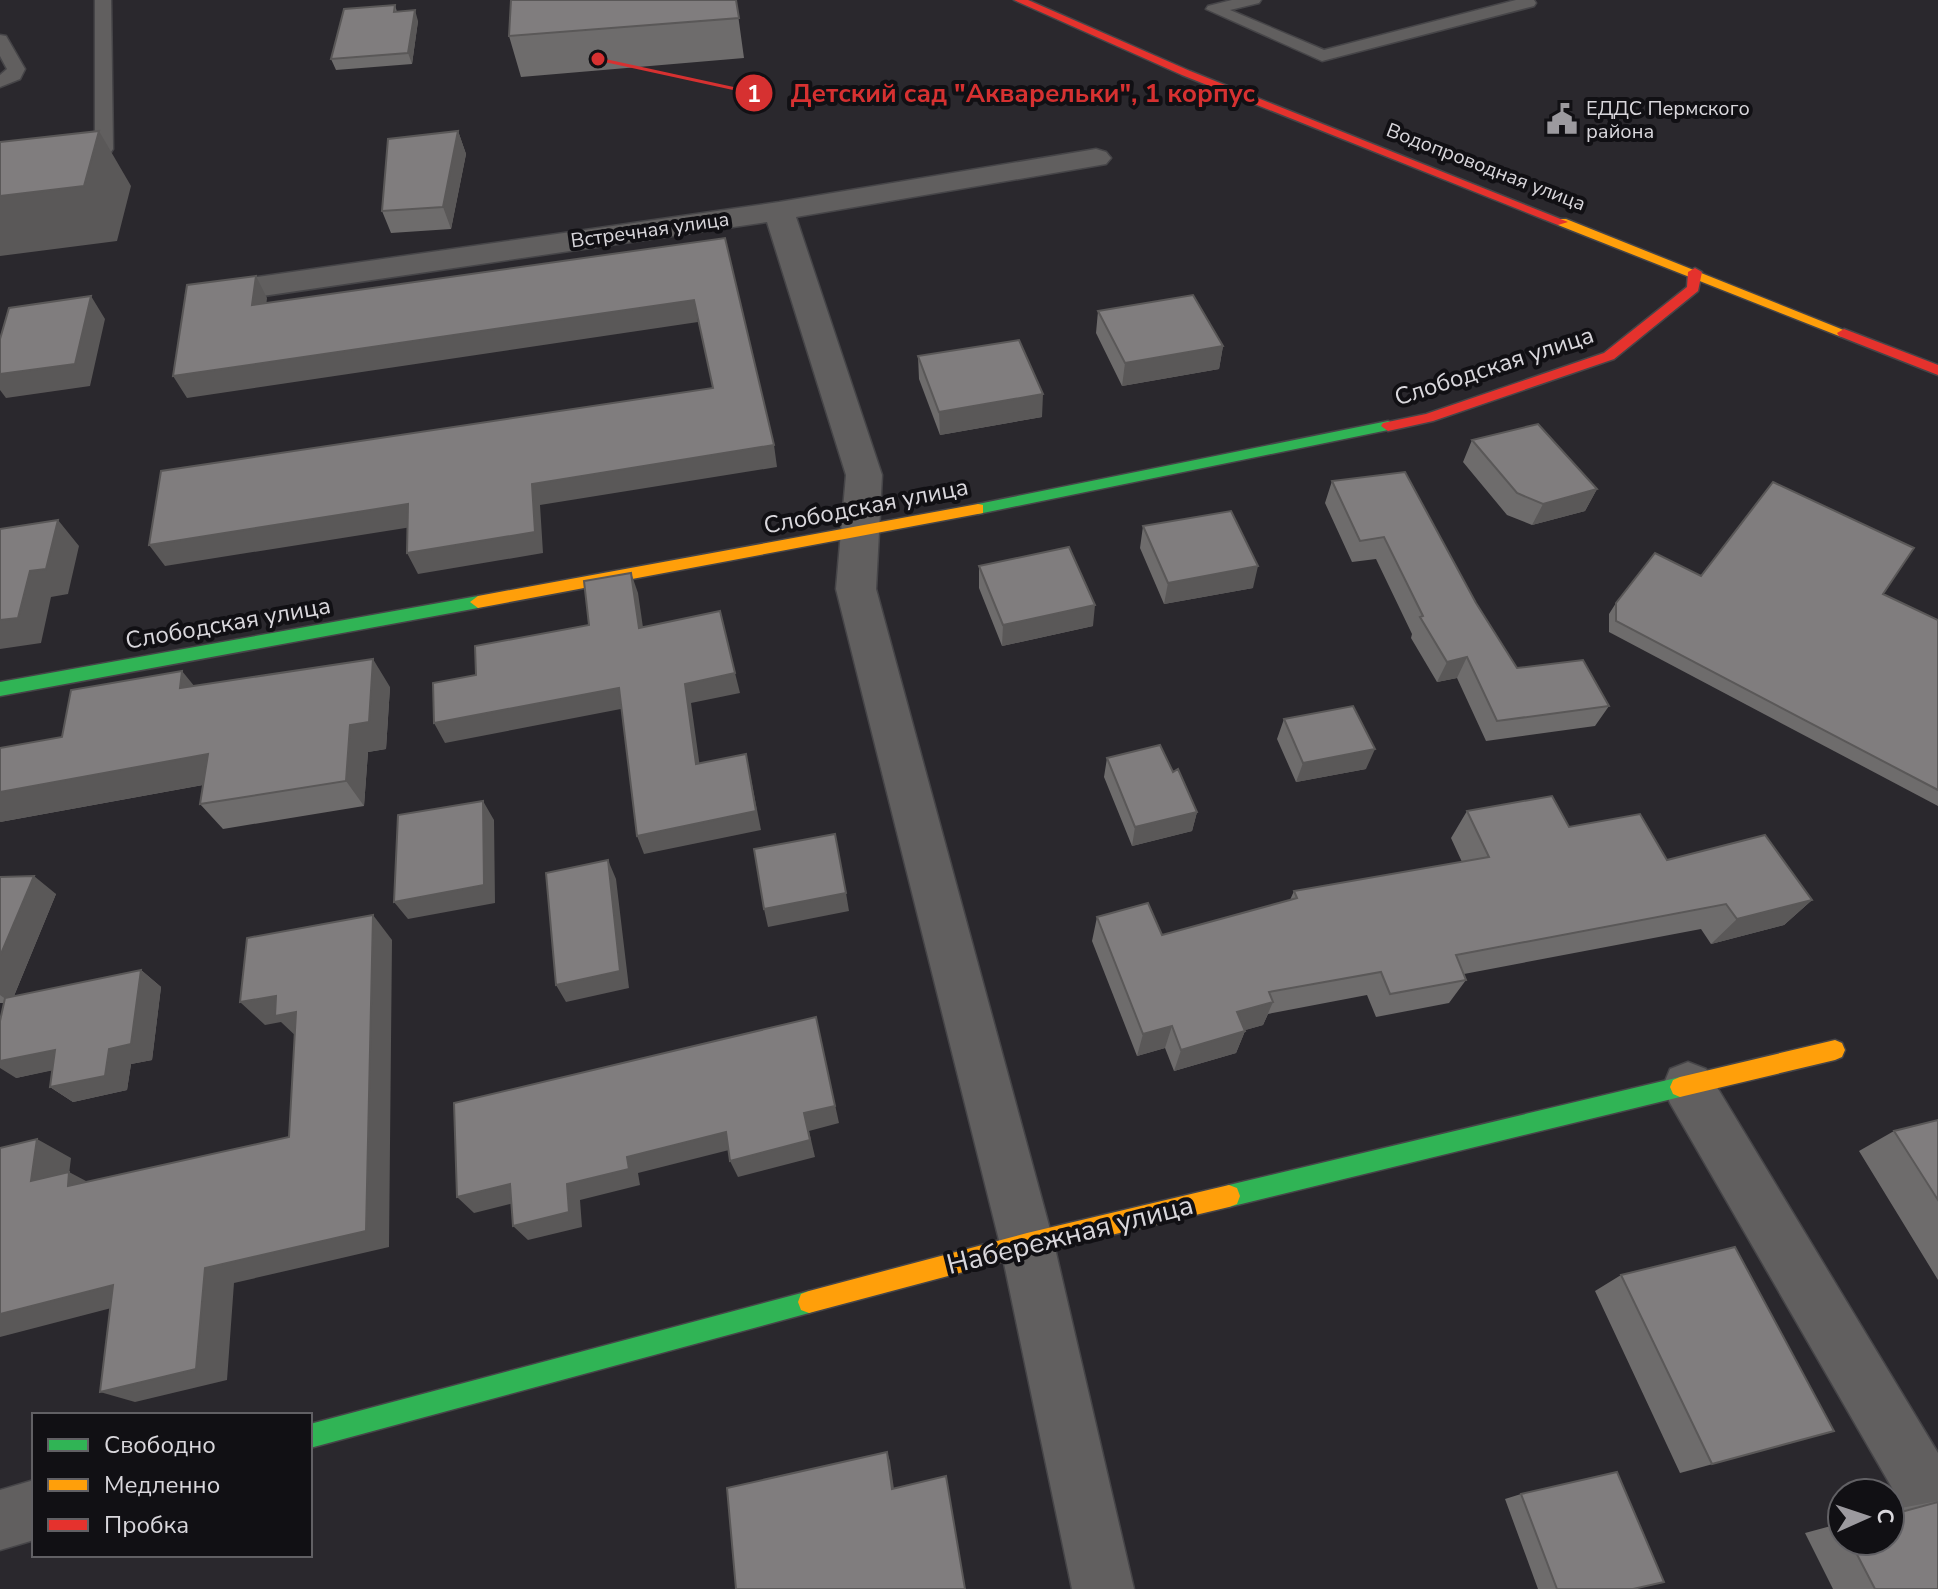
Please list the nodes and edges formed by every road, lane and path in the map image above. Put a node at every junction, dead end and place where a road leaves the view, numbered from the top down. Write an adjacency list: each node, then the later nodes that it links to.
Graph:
1 (103, 0): 8 (lane)
2 (1019, 0): 10 (street, Водопроводная улица)
3 (1253, 0): 4 (lane)
4 (1530, 1)
5 (0, 40): 6 (lane)
6 (0, 82)
7 (1096, 158): 9 (street, Встречная улица)
8 (58, 165)
9 (779, 211): 11 (street, Встречная улица); 13 (street)
10 (1695, 272): 12 (street, Водопроводная улица); 13 (street, Слободская улица)
11 (202, 295)
12 (1938, 370)
13 (863, 532): 14 (street, Слободская улица); 17 (street)
14 (0, 689)
15 (1835, 1050): 16 (street, Набережная улица)
16 (1688, 1086): 17 (street, Набережная улица); 19 (street)
17 (1027, 1244): 18 (street, Набережная улица); 22 (street)
18 (312, 1435)
19 (1938, 1510)
20 (32, 1511): 21 (street)
21 (0, 1520)
22 (1103, 1589)

